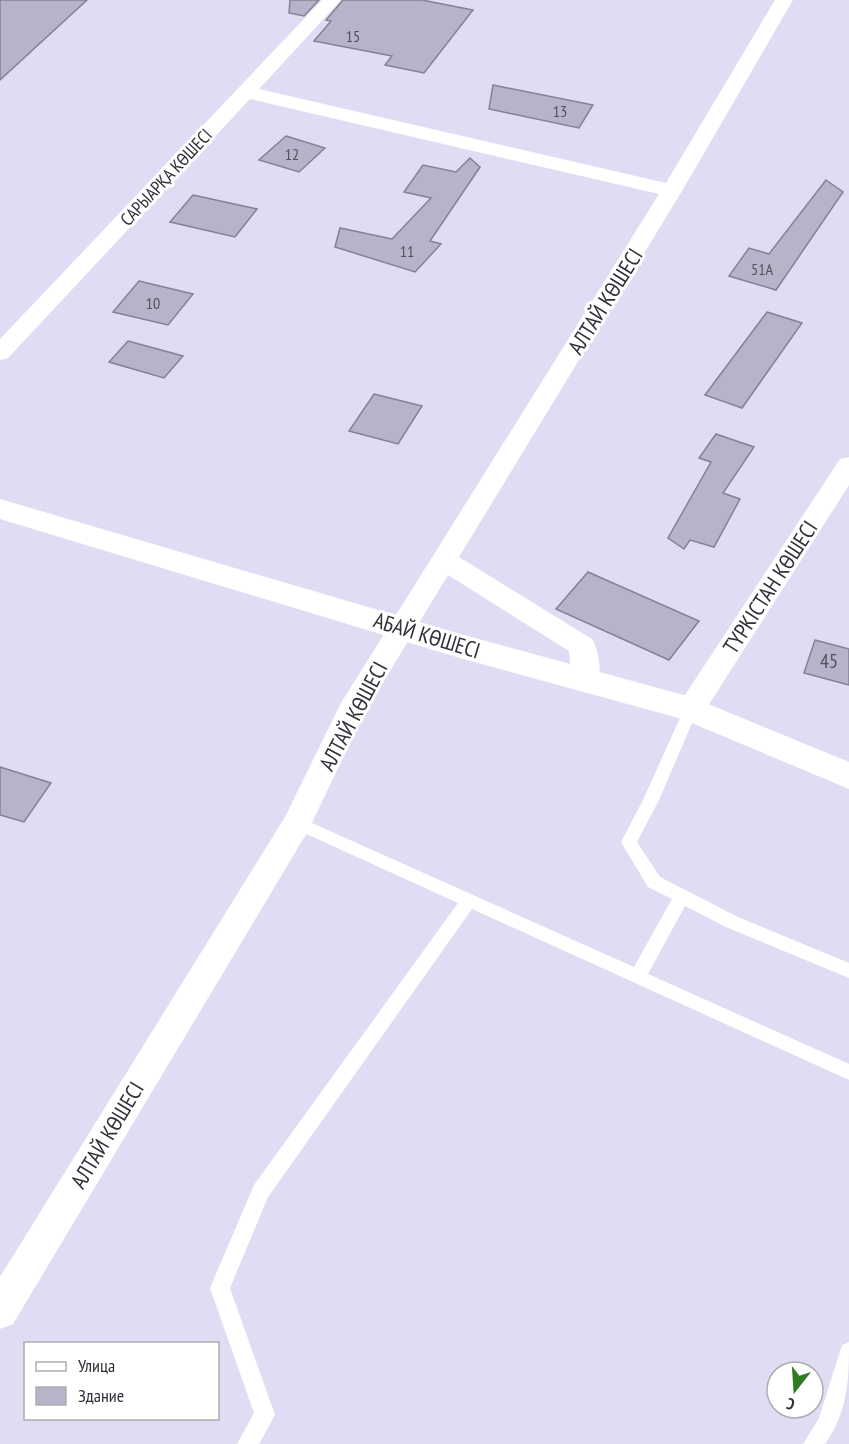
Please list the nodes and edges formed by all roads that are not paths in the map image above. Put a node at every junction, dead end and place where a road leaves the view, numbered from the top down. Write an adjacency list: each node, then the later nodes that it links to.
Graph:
1 (332, 0): 3 (street, САРЫАРҚА КӨШЕСІ)
2 (784, 0): 4 (street, АЛТАЙ КӨШЕСІ)
3 (247, 92): 4 (street); 5 (street, САРЫАРҚА КӨШЕСІ)
4 (672, 191): 8 (street, АЛТАЙ КӨШЕСІ)
5 (0, 352)
6 (849, 465): 11 (street, ТҮРКІСТАН КӨШЕСІ)
7 (0, 509): 9 (main road, АБАЙ КӨШЕСІ)
8 (444, 560): 9 (street, АЛТАЙ КӨШЕСІ); 10 (street)
9 (402, 628): 10 (main road, АБАЙ КӨШЕСІ); 13 (street, АЛТАЙ КӨШЕСІ)
10 (586, 680): 11 (main road, АБАЙ КӨШЕСІ)
11 (691, 709): 12 (main road, АБАЙ КӨШЕСІ); 14 (lane)
12 (849, 776)
13 (297, 824): 15 (lane); 19 (street, АЛТАЙ КӨШЕСІ)
14 (681, 898): 16 (lane); 17 (lane)
15 (469, 901): 17 (lane); 21 (lane)
16 (849, 971)
17 (638, 977): 18 (lane)
18 (849, 1071)
19 (0, 1311)
20 (849, 1352): 22 (lane)
21 (247, 1444)
22 (813, 1444)

